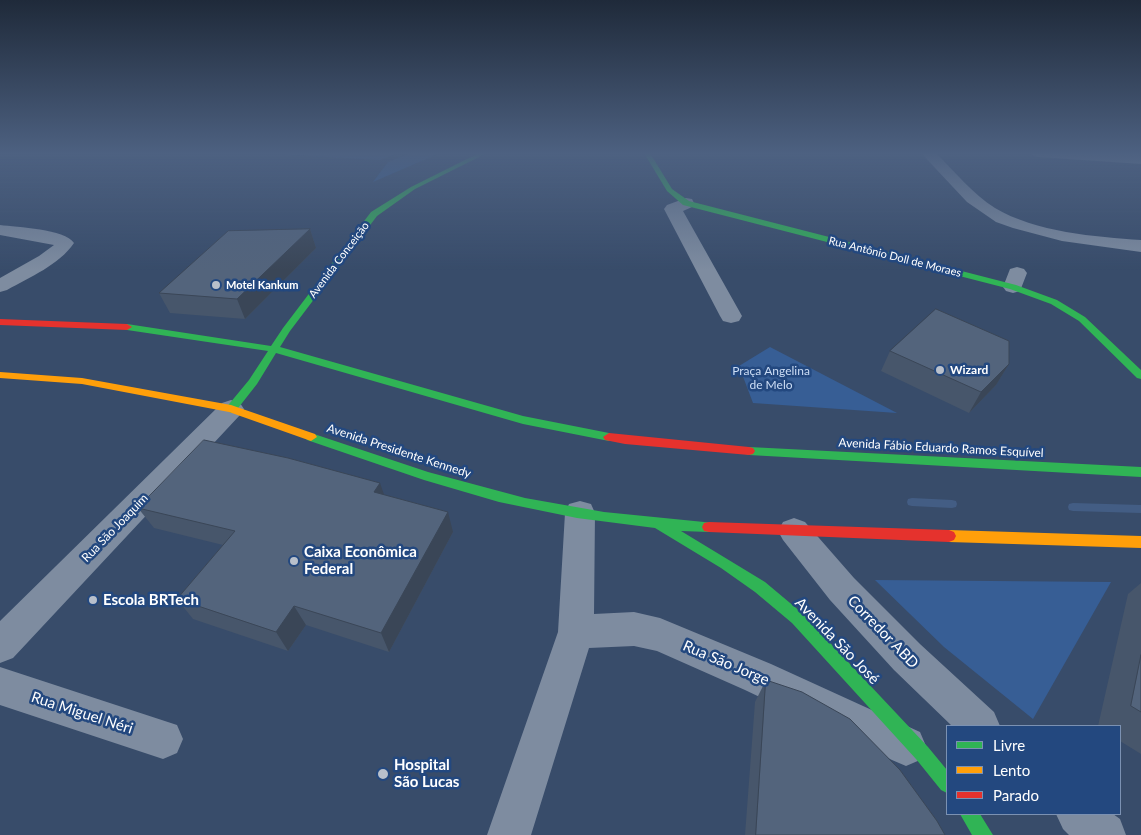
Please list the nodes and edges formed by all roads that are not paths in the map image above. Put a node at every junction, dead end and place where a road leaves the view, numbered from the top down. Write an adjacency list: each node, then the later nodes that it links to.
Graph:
1 (405, 192): 10 (main road, Avenida Conceição)
2 (672, 192): 4 (main road, Rua Antônio Doll de Moraes)
3 (966, 192): 6 (street)
4 (686, 202): 8 (street); 12 (main road, Rua Antônio Doll de Moraes)
5 (0, 230): 7 (street)
6 (1141, 246)
7 (0, 286)
8 (731, 316)
9 (0, 322): 10 (main road)
10 (274, 349): 13 (main road, Avenida Conceição); 14 (main road, Avenida Fábio Eduardo Ramos Esquível)
11 (0, 375): 13 (main road, Avenida Presidente Kennedy)
12 (1141, 376)
13 (231, 409): 15 (main road, Avenida Presidente Kennedy); 20 (street, Rua São Joaquim)
14 (1141, 472)
15 (580, 513): 16 (main road, Avenida Presidente Kennedy); 19 (street)
16 (660, 524): 17 (main road, Avenida Presidente Kennedy); 24 (main road, Avenida São José)
17 (794, 531): 18 (main road); 22 (street, Corredor ABD)
18 (1141, 542)
19 (576, 632): 24 (street, Rua São Jorge); 28 (street)
20 (0, 646)
21 (0, 686): 23 (street, Rua Miguel Néri)
22 (979, 725)
23 (163, 739)
24 (922, 754): 25 (main road, Avenida São José)
25 (946, 783)
26 (970, 815): 29 (main road)
27 (1079, 815): 30 (street)
28 (509, 835)
29 (984, 835)
30 (1104, 835)

